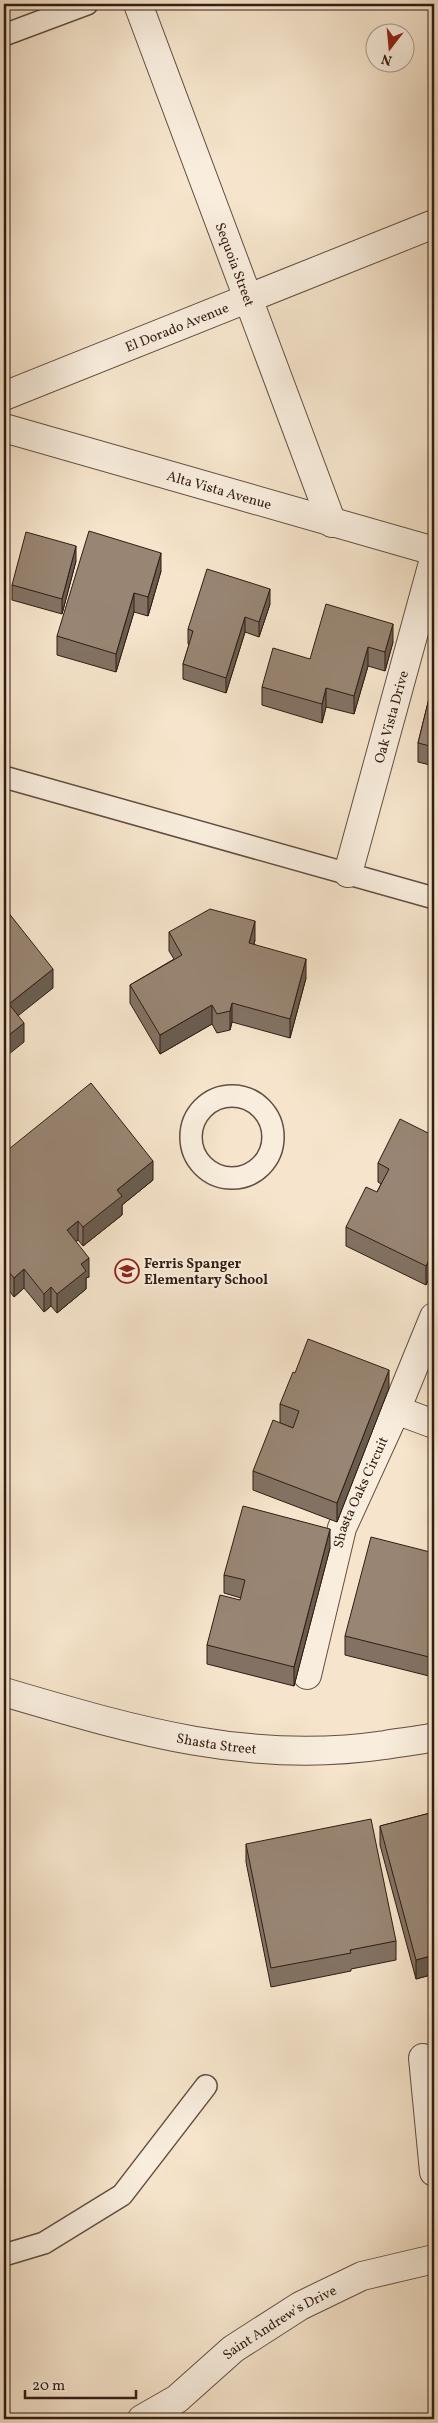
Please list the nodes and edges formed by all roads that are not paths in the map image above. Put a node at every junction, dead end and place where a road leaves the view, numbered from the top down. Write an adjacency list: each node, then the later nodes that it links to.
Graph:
1 (88, 4): 3 (lane)
2 (138, 4): 5 (street, Sequoia Street)
3 (4, 36)
4 (434, 224): 5 (street, El Dorado Avenue)
5 (249, 297): 6 (street, El Dorado Avenue); 8 (street, Sequoia Street)
6 (4, 396)
7 (4, 428): 8 (street, Alta Vista Avenue)
8 (332, 523): 9 (street, Alta Vista Avenue)
9 (434, 551)
10 (434, 559): 12 (street, Oak Vista Drive)
11 (4, 777): 12 (lane)
12 (348, 873): 13 (lane)
13 (434, 898)
14 (434, 1317): 15 (street, Shasta Oaks Circuit)
15 (396, 1410): 16 (street); 17 (street, Shasta Oaks Circuit)
16 (434, 1424)
17 (307, 1675)
18 (4, 1692): 19 (street, Shasta Street)
19 (434, 1737)
20 (423, 2058): 22 (street)
21 (206, 2086): 23 (lane)
22 (434, 2172)
23 (4, 2255)
24 (434, 2259): 25 (street, Saint Andrew's Drive)
25 (142, 2419)

